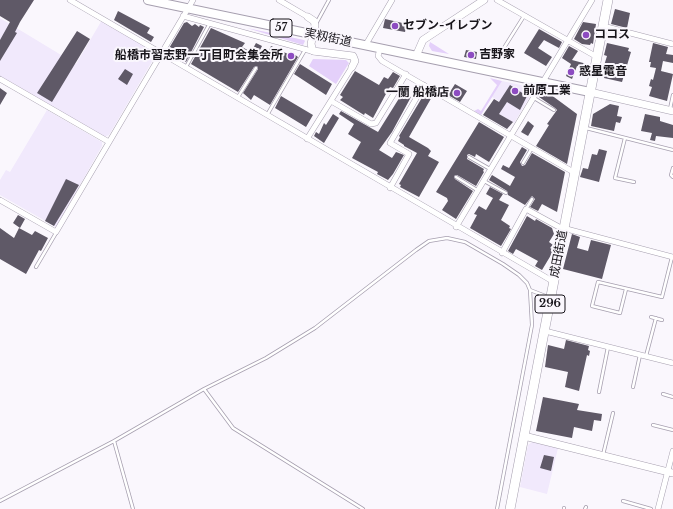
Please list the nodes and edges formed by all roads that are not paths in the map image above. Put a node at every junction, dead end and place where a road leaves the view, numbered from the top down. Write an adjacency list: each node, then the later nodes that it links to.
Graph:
1 (70, 0): 28 (street)
2 (148, 0): 13 (main road, 実籾街道 / 57)
3 (193, 0): 13 (street)
4 (279, 0): 12 (street)
5 (291, 0): 12 (lane)
6 (329, 0): 18 (lane)
7 (392, 0): 23 (street)
8 (484, 0): 29 (street)
9 (497, 0): 14 (street)
10 (592, 0): 21 (street)
11 (608, 0): 19 (highway, 成田街道 / 296)
12 (288, 5): 16 (street)
13 (188, 8): 15 (street); 20 (main road, 実籾街道 / 57)
14 (525, 15): 21 (street); 27 (lane)
15 (183, 16): 17 (street); 28 (street)
16 (308, 17): 18 (street)
17 (210, 23): 25 (street); 31 (lane)
18 (316, 25): 20 (street)
19 (603, 26): 22 (street); 30 (highway, 成田街道 / 296)
20 (313, 35): 23 (main road, 実籾街道 / 57); 26 (street)
21 (568, 40): 30 (street); 36 (street)
22 (673, 44)
23 (365, 46): 24 (main road, 実籾街道 / 57)
24 (380, 49): 29 (main road, 実籾街道 / 57); 34 (street)
25 (304, 50): 26 (street); 45 (lane)
26 (315, 52): 33 (street)
27 (502, 52)
28 (162, 53): 31 (street); 50 (street)
29 (416, 56): 36 (main road, 実籾街道 / 57)
30 (597, 57): 38 (highway, 成田街道 / 296)
31 (186, 67): 40 (street)
32 (256, 68): 40 (lane)
33 (352, 68): 42 (street)
34 (406, 74): 37 (street); 42 (street)
35 (0, 79): 50 (street)
36 (543, 81): 38 (main road, 実籾街道 / 57); 41 (street)
37 (424, 85): 47 (street); 62 (street)
38 (590, 92): 44 (street); 46 (highway, 成田街道 / 296)
39 (673, 95): 44 (lane)
40 (238, 98): 45 (street)
41 (533, 98): 43 (lane); 47 (street)
42 (331, 101): 49 (street)
43 (554, 110)
44 (671, 111)
45 (267, 115): 49 (street)
46 (583, 128): 48 (lane); 57 (highway, 成田街道 / 296)
47 (509, 136): 51 (street); 56 (street)
48 (625, 138): 52 (lane); 61 (lane)
49 (307, 139): 62 (street)
50 (109, 142): 70 (street)
51 (532, 148): 54 (lane); 57 (street)
52 (673, 150)
53 (469, 157): 56 (lane)
54 (523, 162)
55 (673, 168): 59 (lane)
56 (490, 169): 60 (street)
57 (575, 173): 69 (highway, 成田街道 / 296)
58 (456, 177): 63 (lane)
59 (673, 177)
60 (483, 180): 63 (street); 64 (lane)
61 (634, 182)
62 (390, 188): 68 (street)
63 (478, 190): 68 (street)
64 (506, 193)
65 (532, 199): 67 (lane)
66 (0, 200): 70 (street)
67 (526, 209): 69 (street); 71 (street)
68 (456, 227): 71 (street)
69 (564, 229): 72 (street); 74 (highway, 成田街道 / 296)
70 (56, 232): 73 (lane)
71 (502, 253): 74 (street)
72 (672, 256): 75 (lane)
73 (36, 267)
74 (554, 282): 77 (highway, 成田街道 / 296)
75 (626, 288): 75 (lane)
76 (530, 290): 77 (lane); 87 (lane); 103 (lane)
77 (551, 298): 81 (highway, 成田街道 / 296)
78 (651, 317): 79 (lane)
79 (656, 318): 80 (lane); 84 (lane)
80 (662, 320)
81 (545, 331): 82 (street); 94 (highway, 成田街道 / 296)
82 (608, 347): 83 (street); 88 (lane)
83 (640, 354): 84 (street); 86 (lane)
84 (646, 356): 85 (street)
85 (673, 363)
86 (633, 388)
87 (204, 389): 95 (lane); 102 (lane)
88 (599, 392)
89 (663, 394): 90 (lane)
90 (673, 397)
91 (614, 413): 97 (lane)
92 (654, 425): 93 (lane)
93 (673, 430)
94 (524, 436): 97 (street); 104 (highway, 成田街道 / 296)
95 (114, 441): 99 (lane); 101 (lane)
96 (673, 451): 98 (street)
97 (603, 456): 98 (street)
98 (670, 472): 106 (street)
99 (0, 501)
100 (623, 502): 105 (lane)
101 (133, 509)
102 (363, 509)
103 (497, 509)
104 (510, 509)
105 (651, 509)
106 (658, 509)

